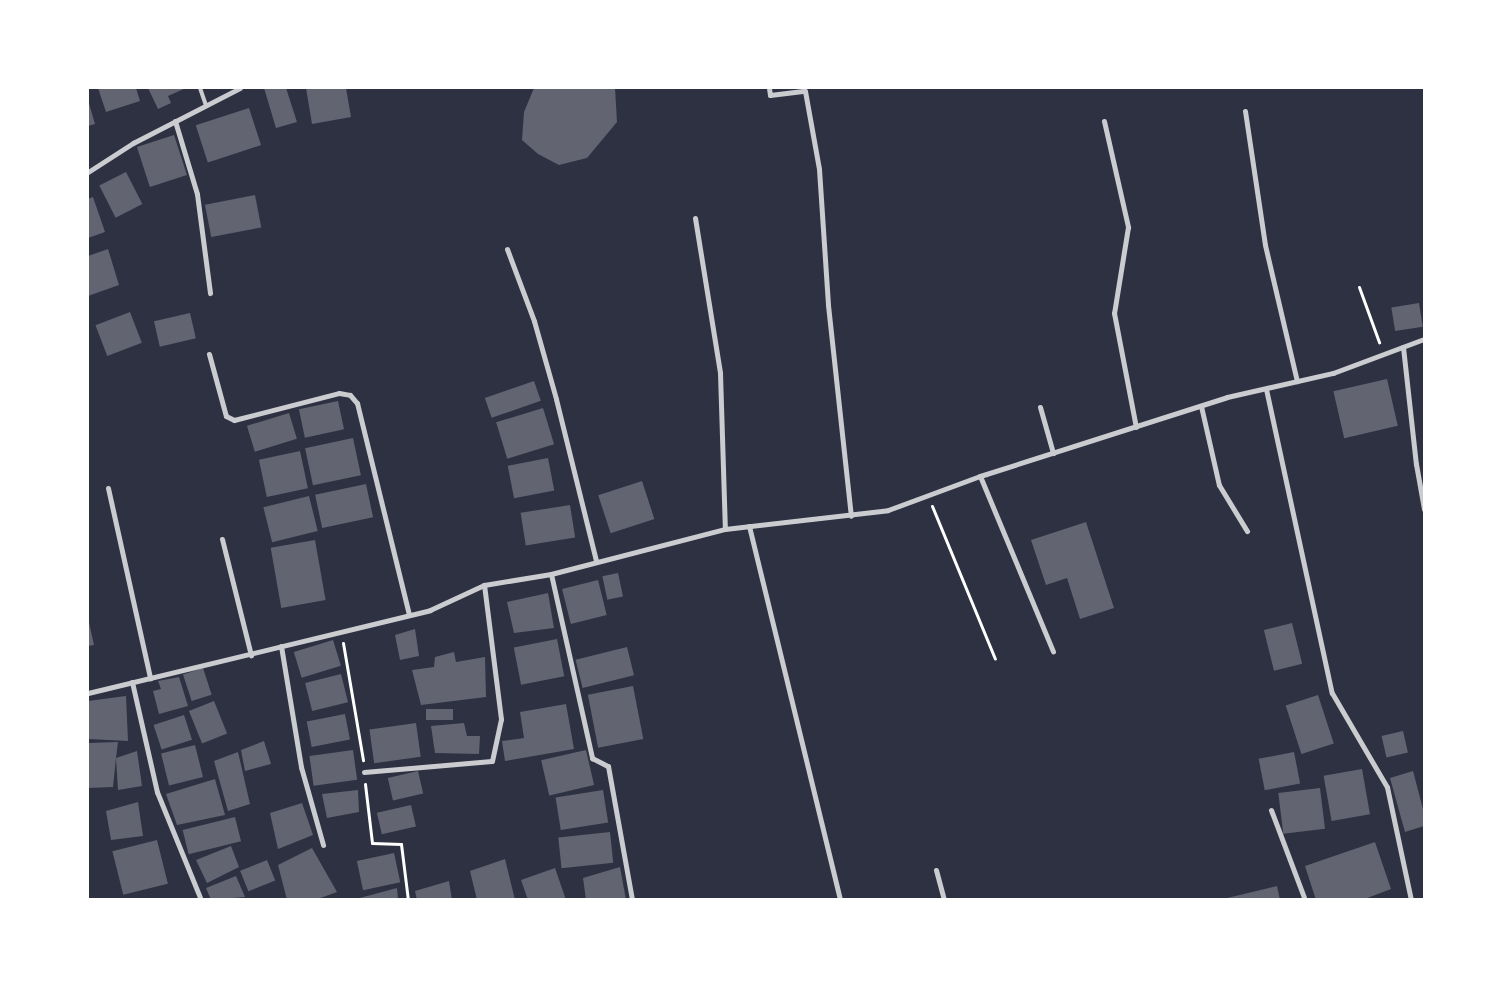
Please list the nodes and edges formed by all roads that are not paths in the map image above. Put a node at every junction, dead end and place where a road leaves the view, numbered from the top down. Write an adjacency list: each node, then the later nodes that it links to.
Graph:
1 (200, 88): 4 (lane)
2 (240, 88): 4 (street)
3 (769, 88): 24 (street)
4 (206, 105): 6 (street)
5 (1245, 111): 15 (street)
6 (176, 121): 8 (street); 11 (street)
7 (1104, 121): 19 (street)
8 (88, 172)
9 (695, 218): 26 (street)
10 (507, 249): 29 (street)
11 (210, 293)
12 (1424, 339): 13 (street)
13 (1404, 347): 15 (street); 23 (street)
14 (208, 354): 32 (street)
15 (1297, 381): 16 (street)
16 (1266, 389): 17 (street); 48 (street)
17 (1201, 406): 19 (street); 27 (street)
18 (1040, 407): 20 (street)
19 (1136, 427): 20 (street)
20 (1053, 453): 21 (street)
21 (980, 476): 24 (street); 34 (street)
22 (108, 488): 36 (street)
23 (1424, 509)
24 (851, 516): 25 (street)
25 (749, 526): 26 (street); 45 (street)
26 (726, 529): 29 (street)
27 (1247, 531)
28 (222, 539): 35 (street)
29 (596, 561): 30 (street)
30 (551, 574): 31 (street); 44 (street)
31 (484, 585): 32 (street); 39 (street)
32 (409, 616): 33 (street)
33 (281, 646): 35 (street); 41 (street)
34 (1053, 651)
35 (251, 655): 36 (street)
36 (150, 678): 37 (street)
37 (132, 682): 38 (street); 43 (street)
38 (88, 693)
39 (364, 772)
40 (1271, 810): 47 (street)
41 (323, 845)
42 (936, 870): 46 (street)
43 (201, 900)
44 (632, 900)
45 (840, 900)
46 (944, 900)
47 (1305, 900)
48 (1411, 900)

